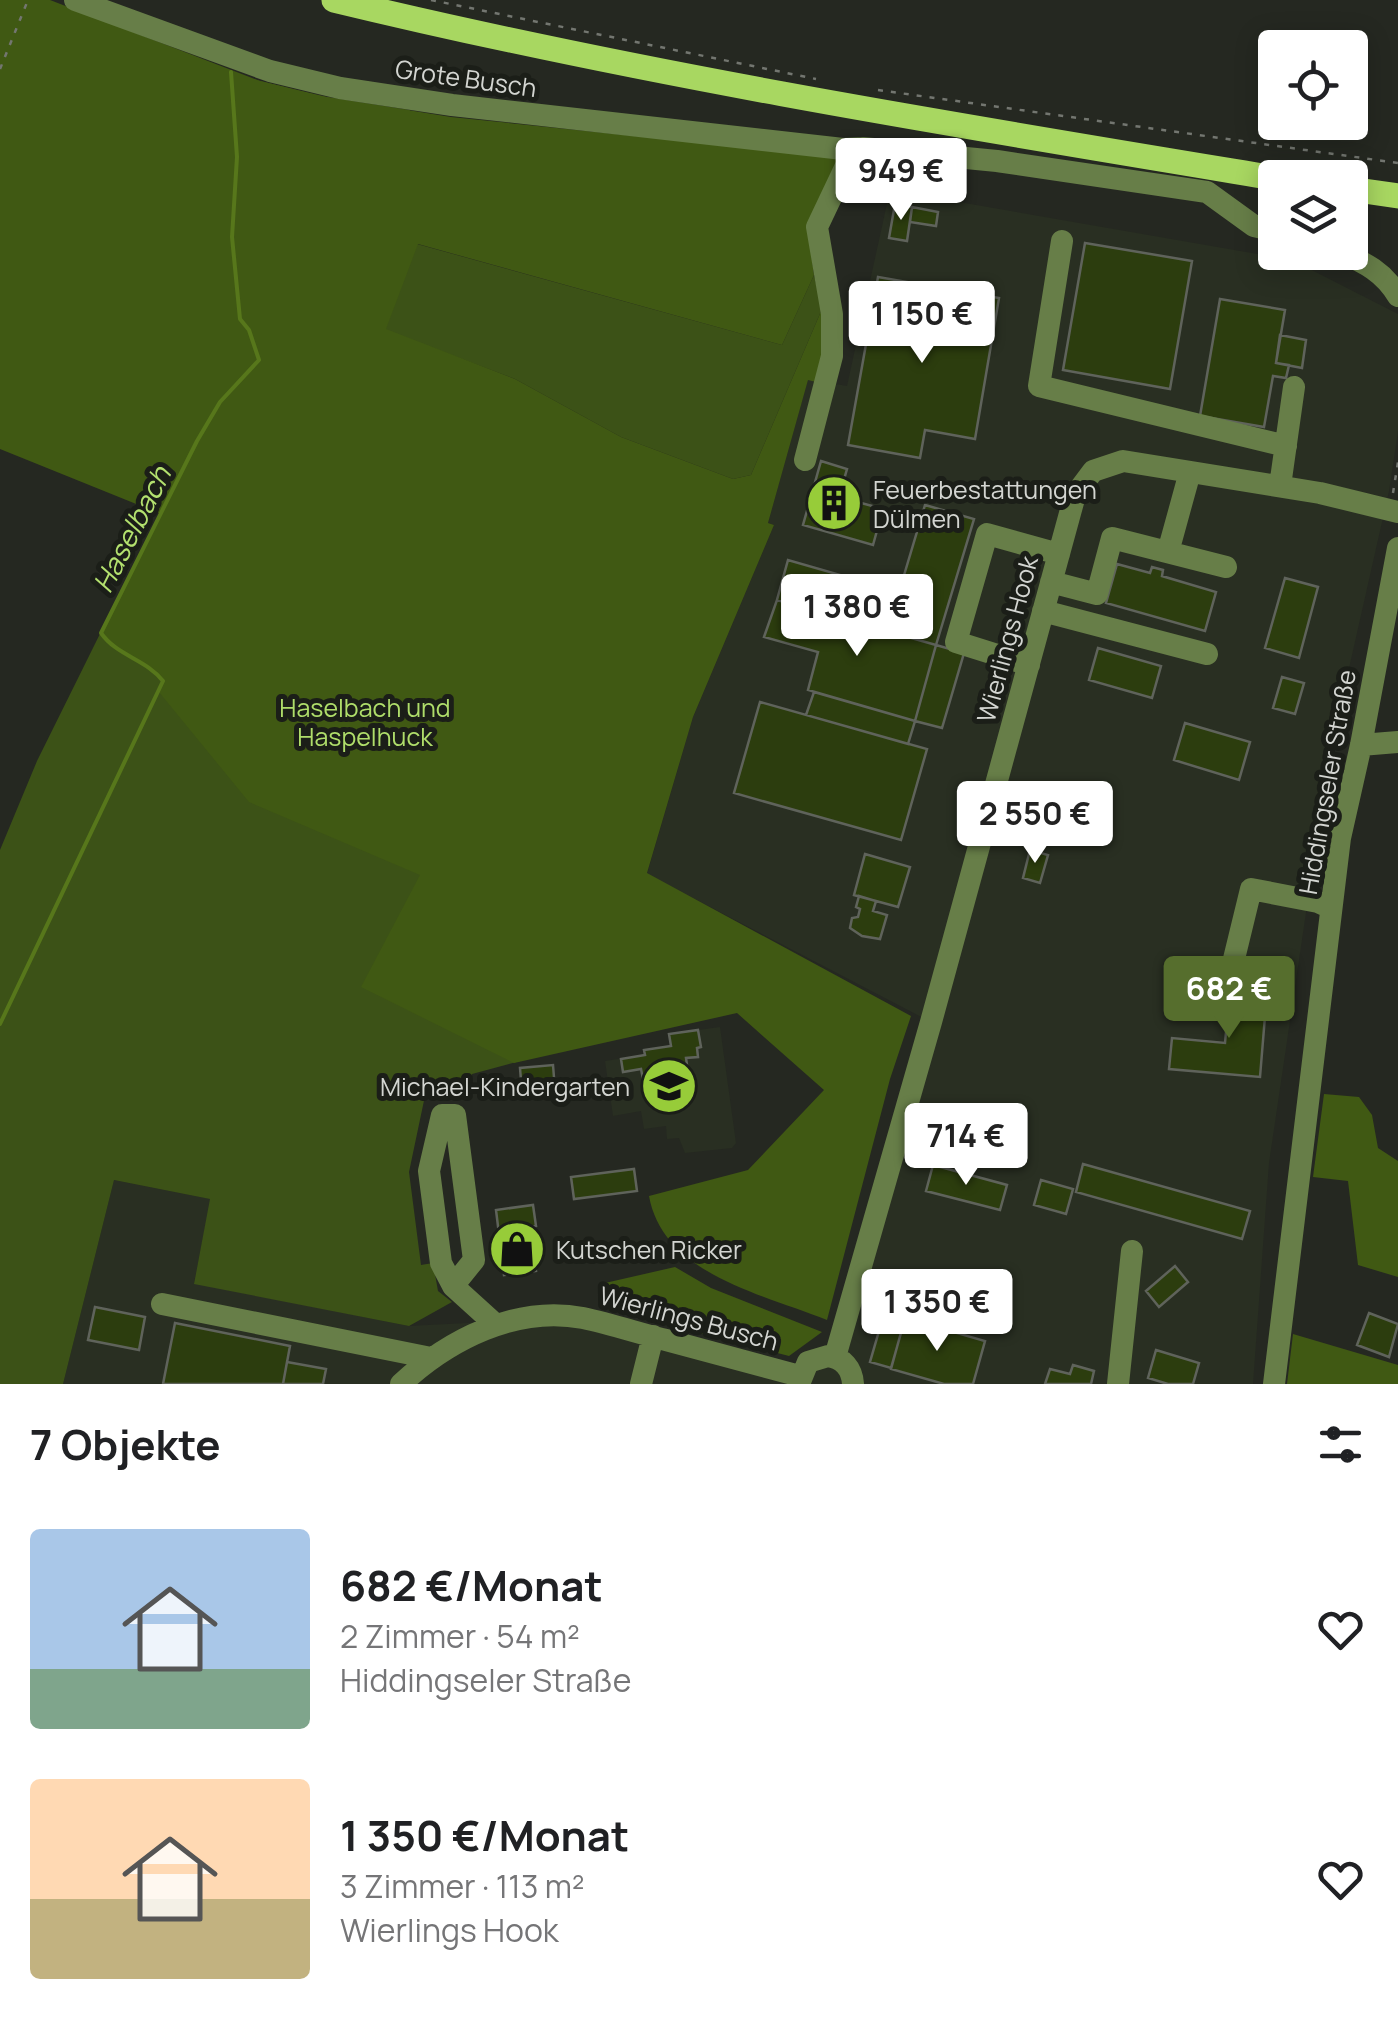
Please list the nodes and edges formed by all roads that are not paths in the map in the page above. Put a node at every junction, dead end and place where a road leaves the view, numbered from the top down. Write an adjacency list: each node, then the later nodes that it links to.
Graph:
1 (75, 0): 3 (street, Grote Busch)
2 (334, 0): 4 (main road)
3 (863, 148): 5 (street, Grote Busch); 11 (street)
4 (1258, 175)
5 (1258, 227)
6 (1062, 241): 10 (street)
7 (1368, 264): 8 (street)
8 (1398, 296)
9 (1294, 388): 10 (street)
10 (1286, 446): 13 (street)
11 (806, 460)
12 (1190, 472): 13 (street, Wierlings Hook); 16 (street); 17 (street, Wierlings Hook)
13 (1280, 486): 14 (street, Wierlings Hook)
14 (1398, 512)
15 (1398, 548): 24 (street, Hiddingseler Straße)
16 (1168, 552): 18 (street); 19 (street)
17 (1059, 554): 19 (street, Wierlings Hook); 22 (street)
18 (1226, 567)
19 (1051, 582): 20 (street, Wierlings Hook)
20 (1044, 612): 21 (street); 22 (street, Wierlings Hook)
21 (1207, 654)
22 (1029, 666): 32 (street, Wierlings Hook)
23 (1398, 742): 24 (street)
24 (1361, 745): 25 (street, Hiddingseler Straße)
25 (1332, 908): 26 (street); 39 (street, Hiddingseler Straße)
26 (1232, 967)
27 (1132, 1251): 38 (street)
28 (454, 1286): 28 (street); 30 (street)
29 (162, 1304): 33 (street)
30 (496, 1325): 31 (street, Wierlings Busch); 33 (street, Wierlings Busch)
31 (653, 1336): 34 (street, Wierlings Busch); 36 (street)
32 (835, 1357): 34 (street); 37 (street)
33 (431, 1358): 35 (street, Wierlings Busch)
34 (800, 1380)
35 (401, 1384)
36 (641, 1384)
37 (853, 1384)
38 (1118, 1384)
39 (1274, 1384)

